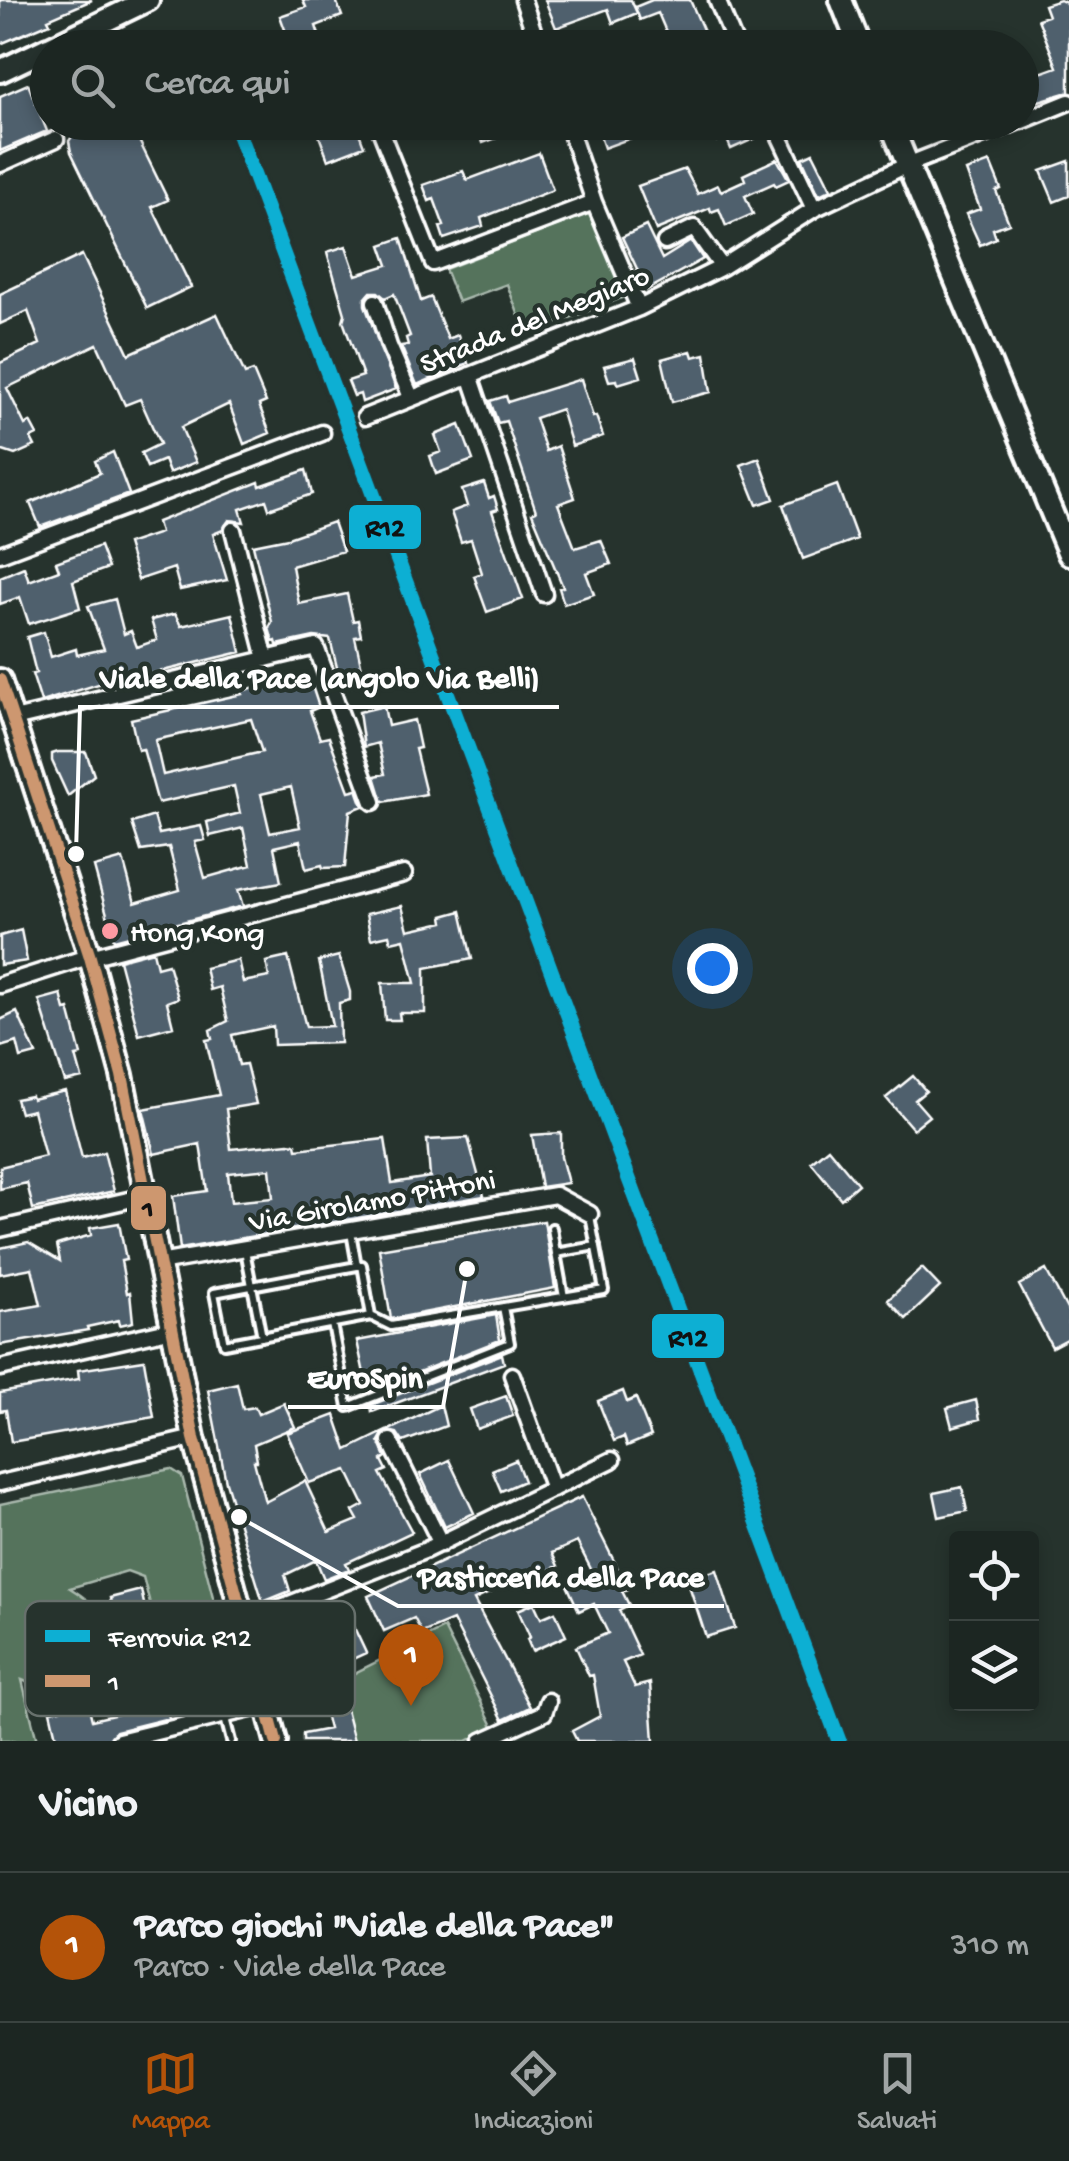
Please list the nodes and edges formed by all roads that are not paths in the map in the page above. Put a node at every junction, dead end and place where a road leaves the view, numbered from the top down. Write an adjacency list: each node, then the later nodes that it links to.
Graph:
1 (148, 0): 5 (main road)
2 (523, 0): 6 (street)
3 (717, 0): 7 (street)
4 (841, 0): 8 (main road)
5 (86, 30)
6 (532, 30)
7 (730, 30)
8 (853, 30)
9 (30, 57): 10 (main road)
10 (0, 71)
11 (1069, 102): 12 (street, Strada del Megiaro)
12 (1039, 114)
13 (54, 140): 19 (street)
14 (384, 140): 21 (street)
15 (574, 140): 21 (street)
16 (781, 140): 22 (street)
17 (897, 140): 20 (main road)
18 (972, 140): 20 (street, Strada del Megiaro)
19 (0, 164)
20 (907, 165): 22 (street, Strada del Megiaro); 33 (main road)
21 (594, 202): 26 (street)
22 (814, 210): 24 (street, Strada del Megiaro)
23 (665, 242): 24 (street, Strada del Megiaro)
24 (722, 266): 26 (street, Strada del Megiaro)
25 (375, 302): 28 (street)
26 (639, 308): 27 (street, Strada del Megiaro)
27 (470, 375): 28 (street, Strada del Megiaro); 34 (street)
28 (411, 397): 29 (street, Strada del Megiaro)
29 (365, 417)
30 (322, 433): 32 (street)
31 (233, 530): 35 (street)
32 (0, 554)
33 (1069, 554)
34 (544, 594)
35 (266, 659): 37 (street); 38 (street)
36 (0, 680): 37 (main road)
37 (14, 719): 40 (main road)
38 (373, 802)
39 (404, 874): 40 (street)
40 (90, 957): 41 (street); 42 (main road)
41 (0, 985)
42 (146, 1196): 44 (street); 50 (main road)
43 (590, 1214): 46 (street, Via Girolamo Pittoni); 47 (lane)
44 (0, 1228)
45 (552, 1228): 49 (lane)
46 (350, 1231): 48 (street, Via Girolamo Pittoni); 51 (lane)
47 (596, 1246): 49 (lane); 53 (lane)
48 (245, 1248): 50 (street, Via Girolamo Pittoni); 52 (lane)
49 (556, 1253): 53 (lane)
50 (159, 1263): 57 (main road)
51 (357, 1266): 52 (lane); 55 (lane)
52 (252, 1285): 58 (lane); 58 (lane)
53 (564, 1297): 54 (lane)
54 (502, 1307): 55 (lane); 56 (lane)
55 (371, 1316): 56 (lane)
56 (332, 1324): 58 (lane)
57 (173, 1330): 59 (street); 61 (main road)
58 (262, 1337)
59 (0, 1368)
60 (512, 1375): 65 (street)
61 (194, 1438): 64 (street); 67 (main road)
62 (390, 1441): 66 (street)
63 (612, 1460): 65 (street)
64 (0, 1484)
65 (553, 1489): 66 (street)
66 (441, 1544): 68 (street)
67 (240, 1601)
68 (297, 1601)
69 (548, 1700): 76 (street)
70 (221, 1716): 73 (street)
71 (225, 1716): 74 (lane)
72 (270, 1716): 75 (main road)
73 (119, 1741)
74 (230, 1741)
75 (276, 1741)
76 (482, 1741)

